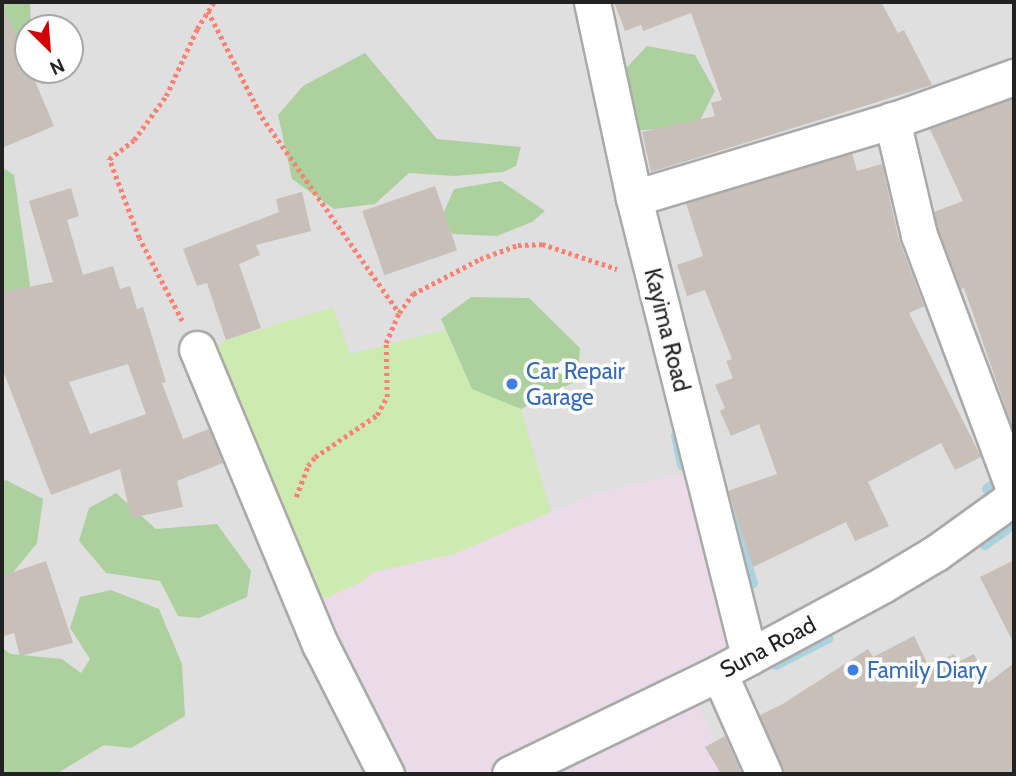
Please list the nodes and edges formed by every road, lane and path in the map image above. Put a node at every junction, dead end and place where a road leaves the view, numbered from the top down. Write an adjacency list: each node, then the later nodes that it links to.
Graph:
1 (214, 2): 3 (path)
2 (592, 2): 6 (street, Kayima Road)
3 (208, 10): 8 (path); 9 (path)
4 (1014, 77): 5 (street)
5 (892, 120): 6 (street); 10 (street)
6 (634, 198): 7 (street, Kayima Road)
7 (650, 262): 8 (path); 13 (street, Kayima Road)
8 (399, 313): 12 (path)
9 (197, 349): 12 (street)
10 (1014, 489)
11 (1014, 498): 13 (street, Suna Road)
12 (276, 543): 14 (street)
13 (734, 665): 15 (street, Suna Road); 16 (street, Kayima Road)
14 (386, 774)
15 (510, 774)
16 (764, 774)

